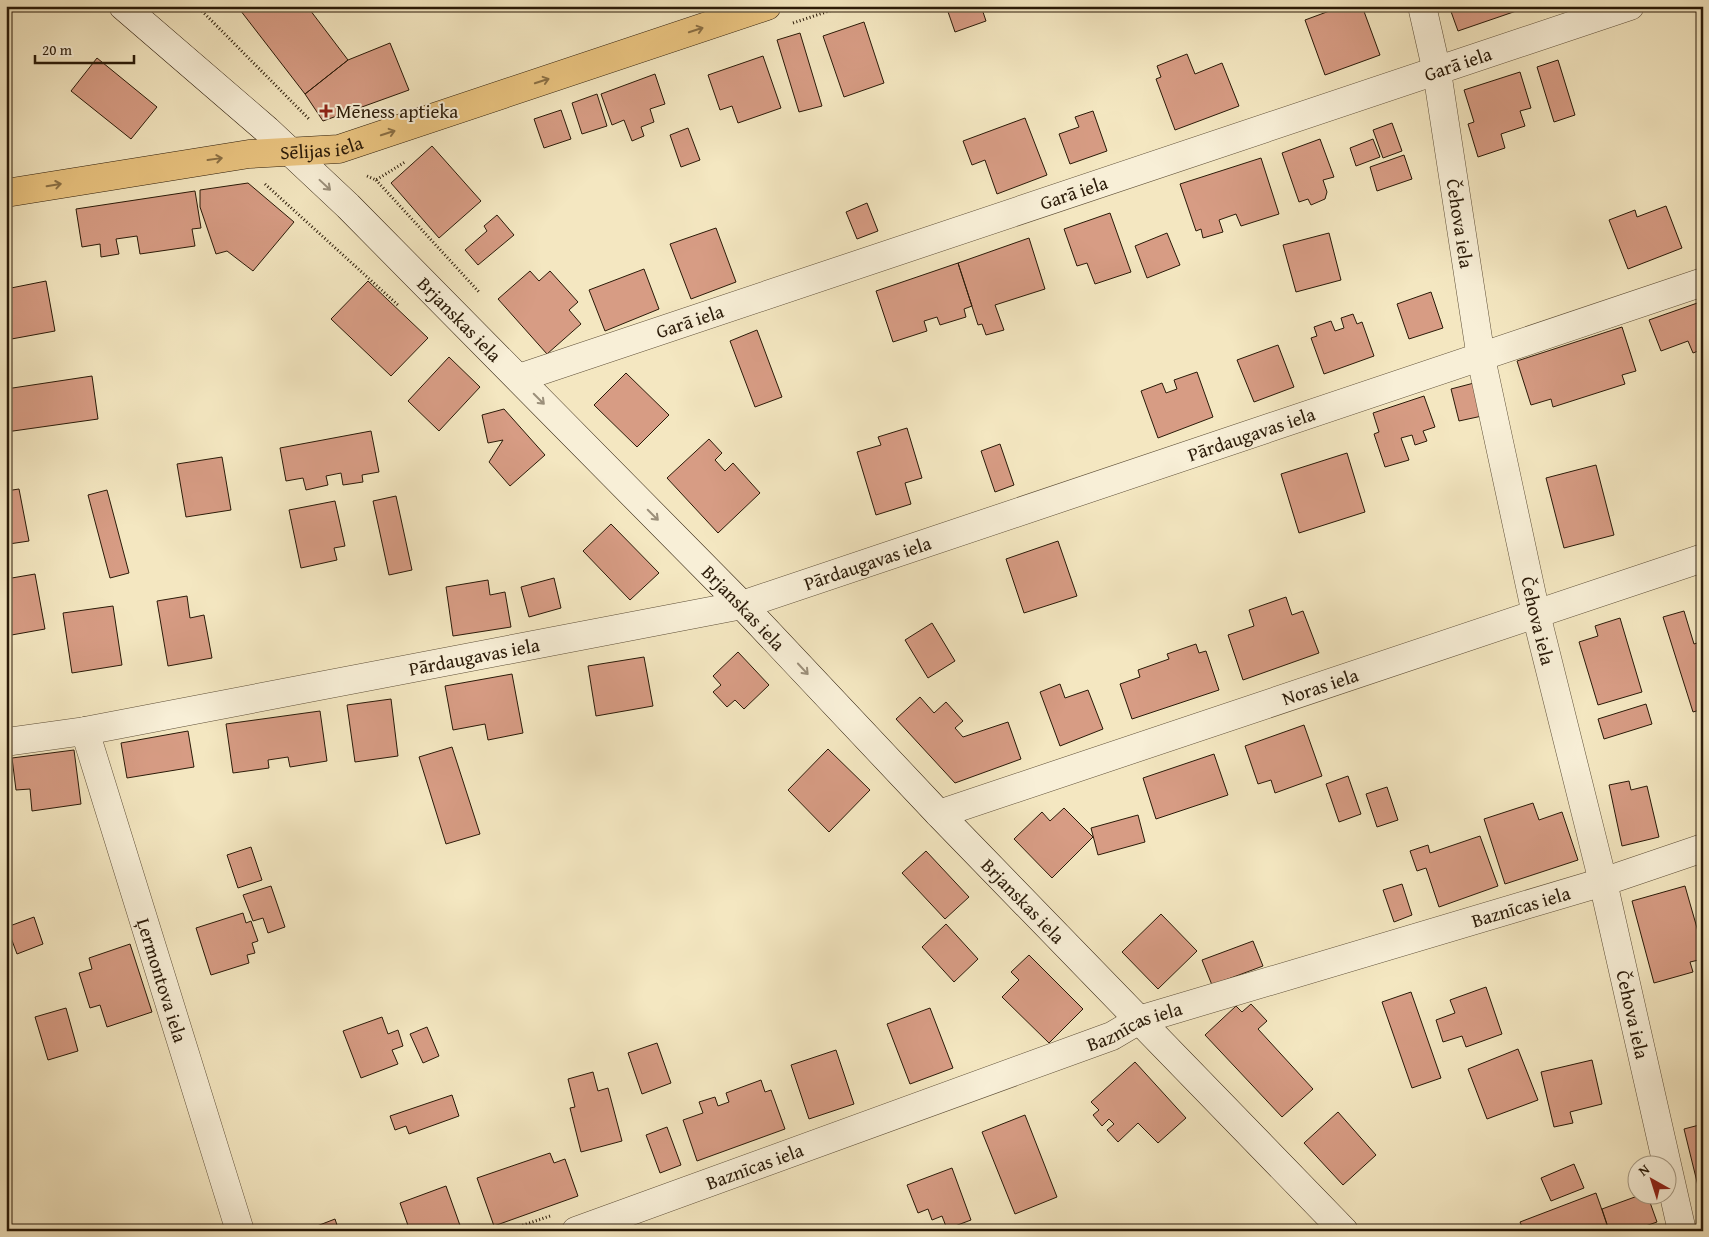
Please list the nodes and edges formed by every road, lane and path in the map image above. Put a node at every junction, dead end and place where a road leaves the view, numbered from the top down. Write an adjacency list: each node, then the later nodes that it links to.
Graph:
1 (123, 6): 8 (street, Brjanskas iela)
2 (197, 6): 7 (path)
3 (767, 6): 8 (main road, Sēlijas iela, one-way to 3)
4 (1422, 6): 6 (street, Čehova iela)
5 (1630, 6): 6 (street, Garā iela)
6 (1437, 72): 11 (street, Čehova iela); 12 (street, Garā iela)
7 (314, 124)
8 (290, 152): 9 (main road, Sēlijas iela, one-way to 8); 12 (street, Brjanskas iela, one-way to 12)
9 (6, 193)
10 (1703, 282): 11 (street, Pārdaugavas iela)
11 (1481, 358): 14 (street, Pārdaugavas iela); 15 (street, Čehova iela)
12 (519, 378): 14 (street, Brjanskas iela, one-way to 14)
13 (1703, 558): 15 (street, Noras iela)
14 (742, 605): 16 (street, Pārdaugavas iela); 18 (street, Brjanskas iela, one-way to 18)
15 (1536, 614): 18 (street, Noras iela); 20 (street, Čehova iela)
16 (85, 731): 17 (street, Pārdaugavas iela); 22 (street, Ļermontova iela)
17 (6, 742)
18 (939, 814): 21 (street, Brjanskas iela)
19 (1703, 848): 20 (street, Baznīcas iela)
20 (1603, 882): 21 (street, Baznīcas iela); 25 (street, Čehova iela)
21 (1139, 1020): 23 (street, Baznīcas iela); 24 (street, Brjanskas iela)
22 (240, 1231)
23 (576, 1231)
24 (1344, 1231)
25 (1682, 1231)

